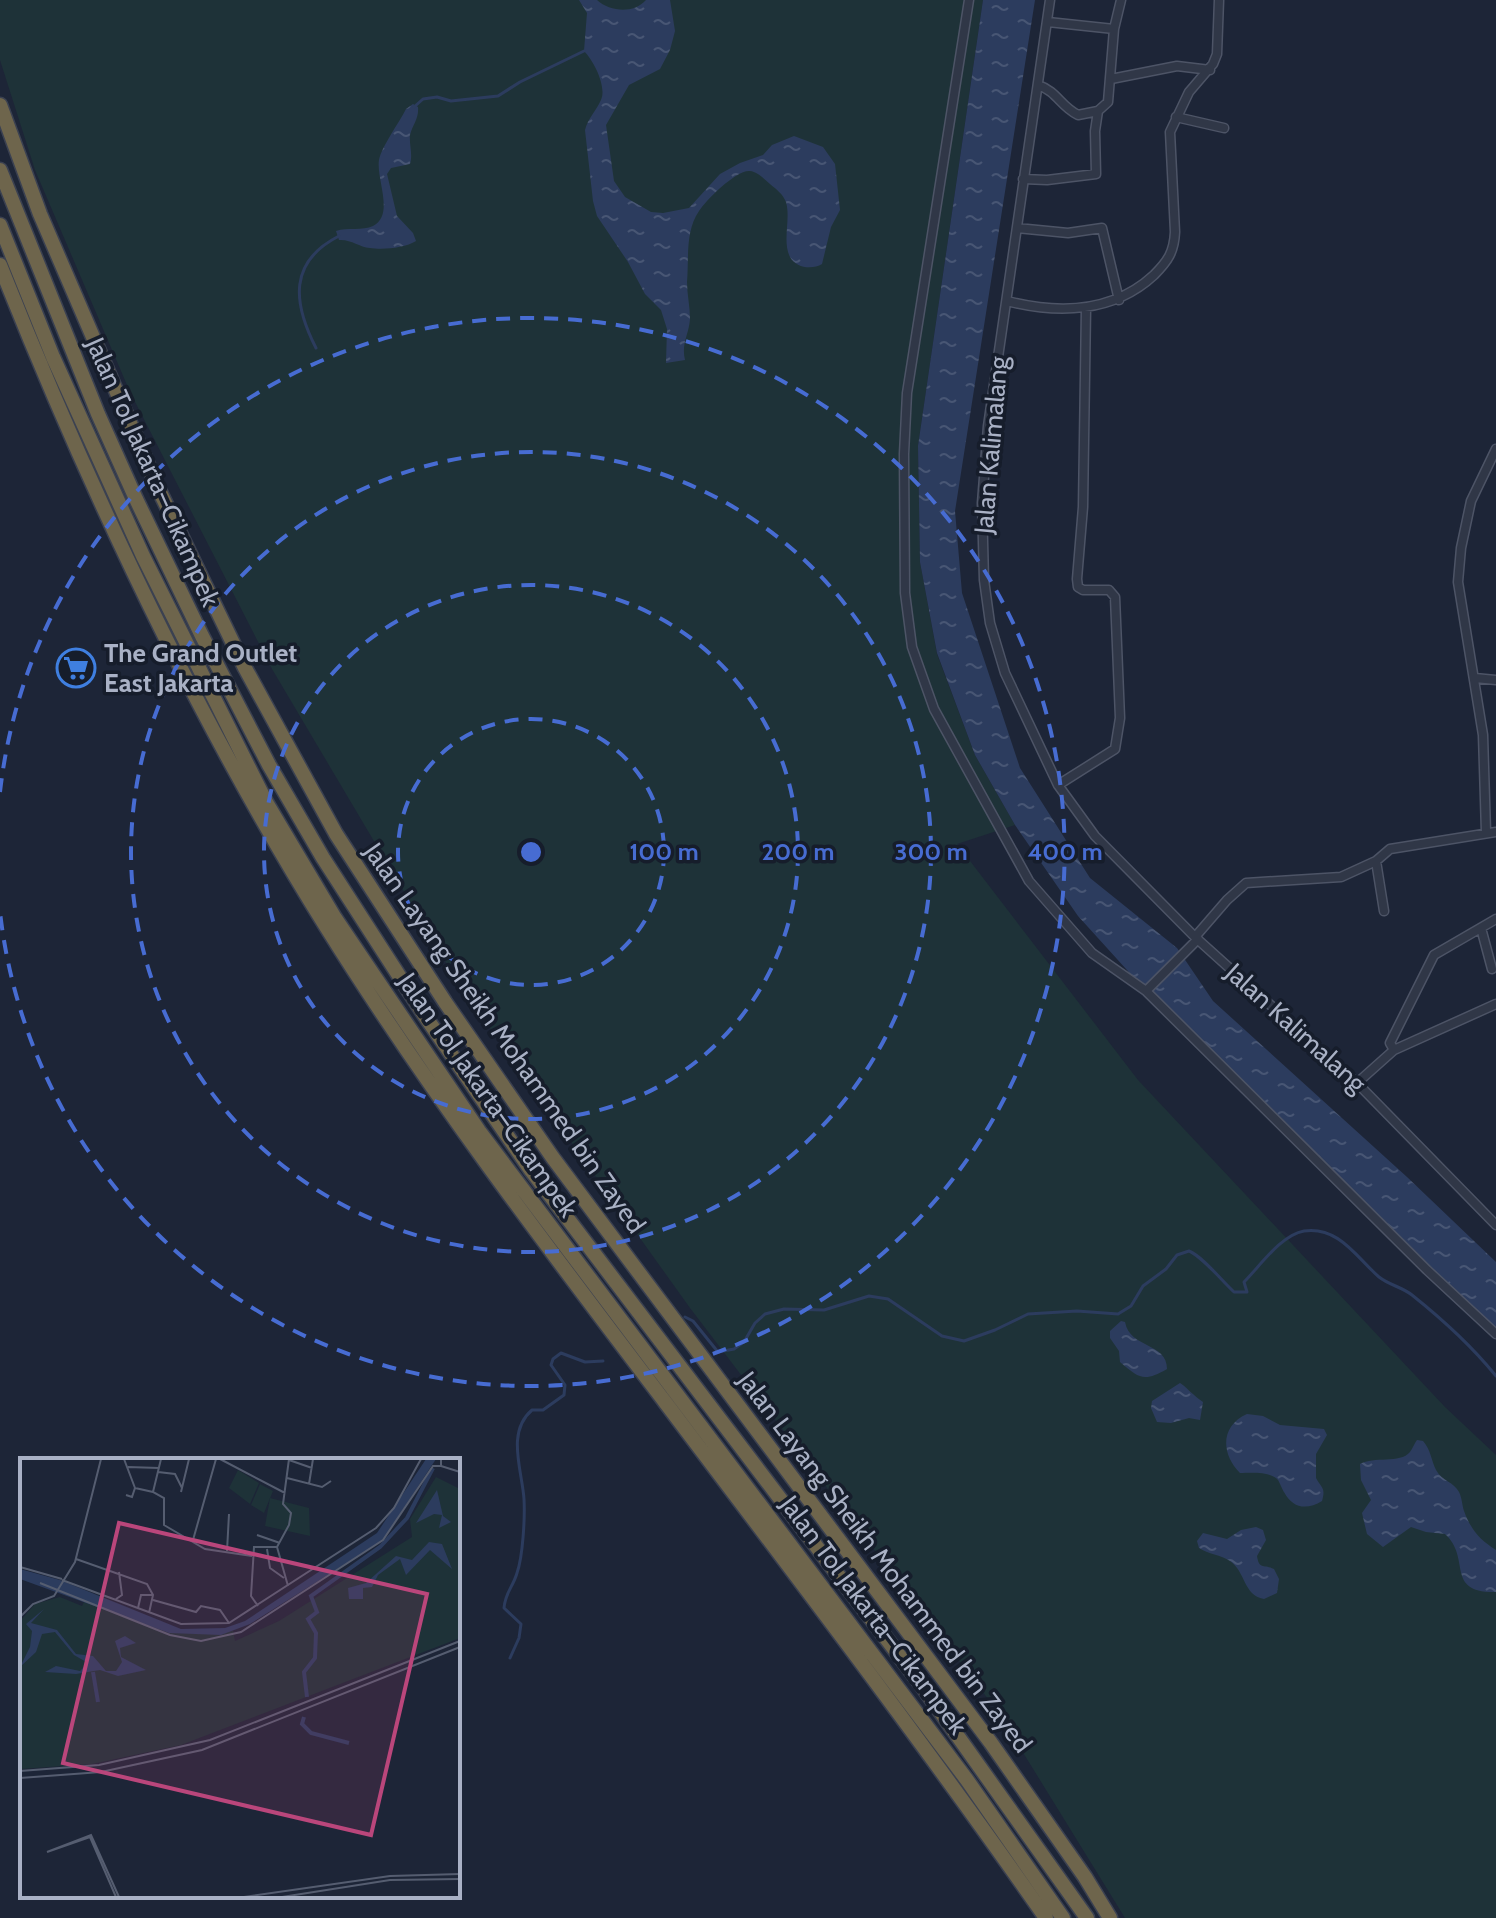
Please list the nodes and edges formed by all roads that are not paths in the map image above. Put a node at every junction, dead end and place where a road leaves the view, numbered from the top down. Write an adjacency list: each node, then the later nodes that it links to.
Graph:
1 (969, 0): 34 (street)
2 (1050, 0): 5 (street, Jalan Kalimalang)
3 (1121, 0): 6 (street)
4 (1219, 0): 7 (street)
5 (1048, 22): 6 (street); 9 (street, Jalan Kalimalang)
6 (1114, 29): 8 (street)
7 (1210, 70): 8 (street); 12 (street)
8 (1111, 79): 11 (street)
9 (1038, 85): 11 (street); 15 (street, Jalan Kalimalang)
10 (0, 105): 43 (highway, Jalan Layang Sheikh Mohammed bin Zayed)
11 (1098, 111): 15 (street)
12 (1176, 117): 13 (street); 19 (street)
13 (1224, 128)
14 (0, 170): 42 (highway, Jalan Tol Jakarta–Cikampek)
15 (1023, 179): 17 (street, Jalan Kalimalang)
16 (0, 225): 41 (highway, Jalan Tol Jakarta–Cikampek)
17 (1017, 228): 19 (street); 20 (street, Jalan Kalimalang)
18 (0, 265): 40 (highway)
19 (1119, 300): 21 (street)
20 (1007, 301): 21 (street); 26 (street, Jalan Kalimalang)
21 (1086, 308): 26 (street)
22 (1496, 449): 23 (street)
23 (1493, 459): 24 (street)
24 (1475, 678): 25 (street); 27 (street)
25 (1496, 680)
26 (1058, 785): 32 (street, Jalan Kalimalang)
27 (1491, 832): 28 (street)
28 (1376, 861): 29 (street); 32 (street)
29 (1384, 911)
30 (1496, 919): 31 (street)
31 (1481, 928): 33 (street); 36 (street)
32 (1195, 940): 34 (street); 37 (street, Jalan Kalimalang)
33 (1492, 969)
34 (1149, 988): 39 (street)
35 (1496, 1004): 36 (street)
36 (1394, 1050): 37 (street)
37 (1357, 1083): 38 (street, Jalan Kalimalang)
38 (1496, 1225)
39 (1496, 1334)
40 (1046, 1918)
41 (1063, 1918)
42 (1087, 1918)
43 (1110, 1918)

